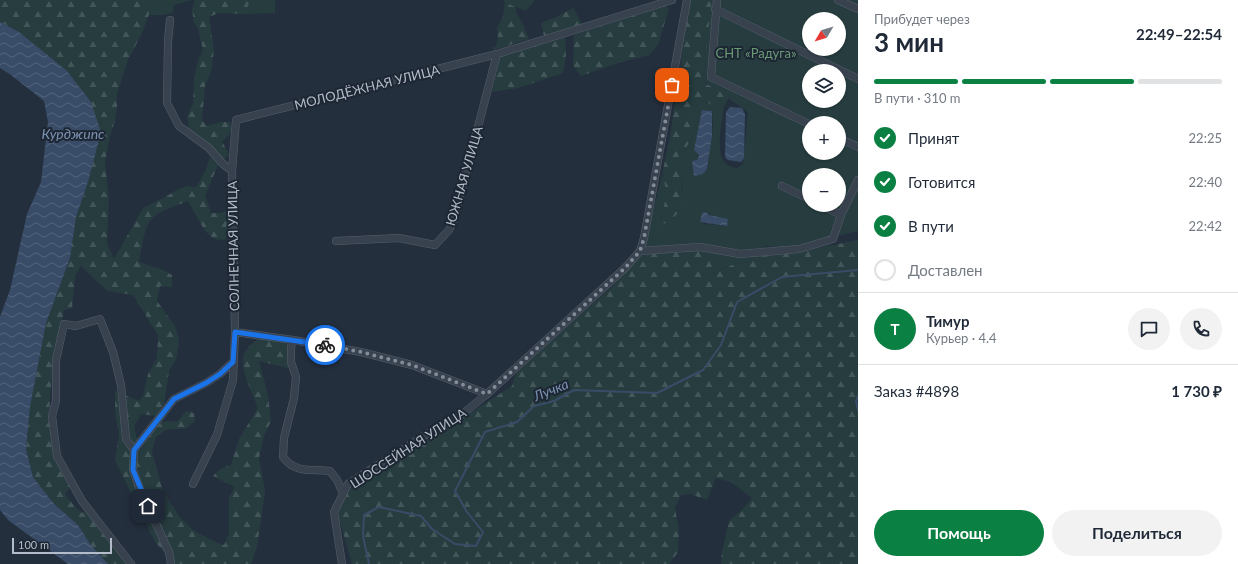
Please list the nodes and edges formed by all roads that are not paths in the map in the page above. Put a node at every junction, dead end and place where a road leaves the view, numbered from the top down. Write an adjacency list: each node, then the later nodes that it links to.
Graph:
1 (672, 0): 8 (street, МОЛОДЁЖНАЯ УЛИЦА)
2 (687, 0): 21 (street, ШОССЕЙНАЯ УЛИЦА)
3 (717, 0): 5 (street)
4 (838, 0): 6 (street)
5 (715, 9): 9 (street); 11 (street)
6 (858, 9)
7 (170, 20): 14 (street)
8 (498, 54): 10 (street, МОЛОДЁЖНАЯ УЛИЦА); 20 (street, ЮЖНАЯ УЛИЦА)
9 (858, 79)
10 (236, 120): 14 (street, СОЛНЕЧНАЯ УЛИЦА)
11 (802, 121)
12 (846, 141): 13 (street)
13 (858, 147)
14 (232, 171): 22 (street, СОЛНЕЧНАЯ УЛИЦА)
15 (858, 180): 19 (street)
16 (782, 186): 17 (street)
17 (802, 196)
18 (835, 212): 19 (street)
19 (841, 215): 21 (street)
20 (336, 241)
21 (640, 251): 25 (street, ШОССЕЙНАЯ УЛИЦА)
22 (235, 332): 23 (street); 24 (street, СОЛНЕЧНАЯ УЛИЦА)
23 (293, 340): 25 (street); 28 (street)
24 (233, 362): 26 (street); 27 (street, СОЛНЕЧНАЯ УЛИЦА)
25 (487, 394): 28 (street, ШОССЕЙНАЯ УЛИЦА)
26 (134, 450): 29 (street); 30 (street)
27 (193, 484)
28 (343, 493): 31 (street, ШОССЕЙНАЯ УЛИЦА)
29 (132, 564)
30 (171, 564)
31 (342, 564)

